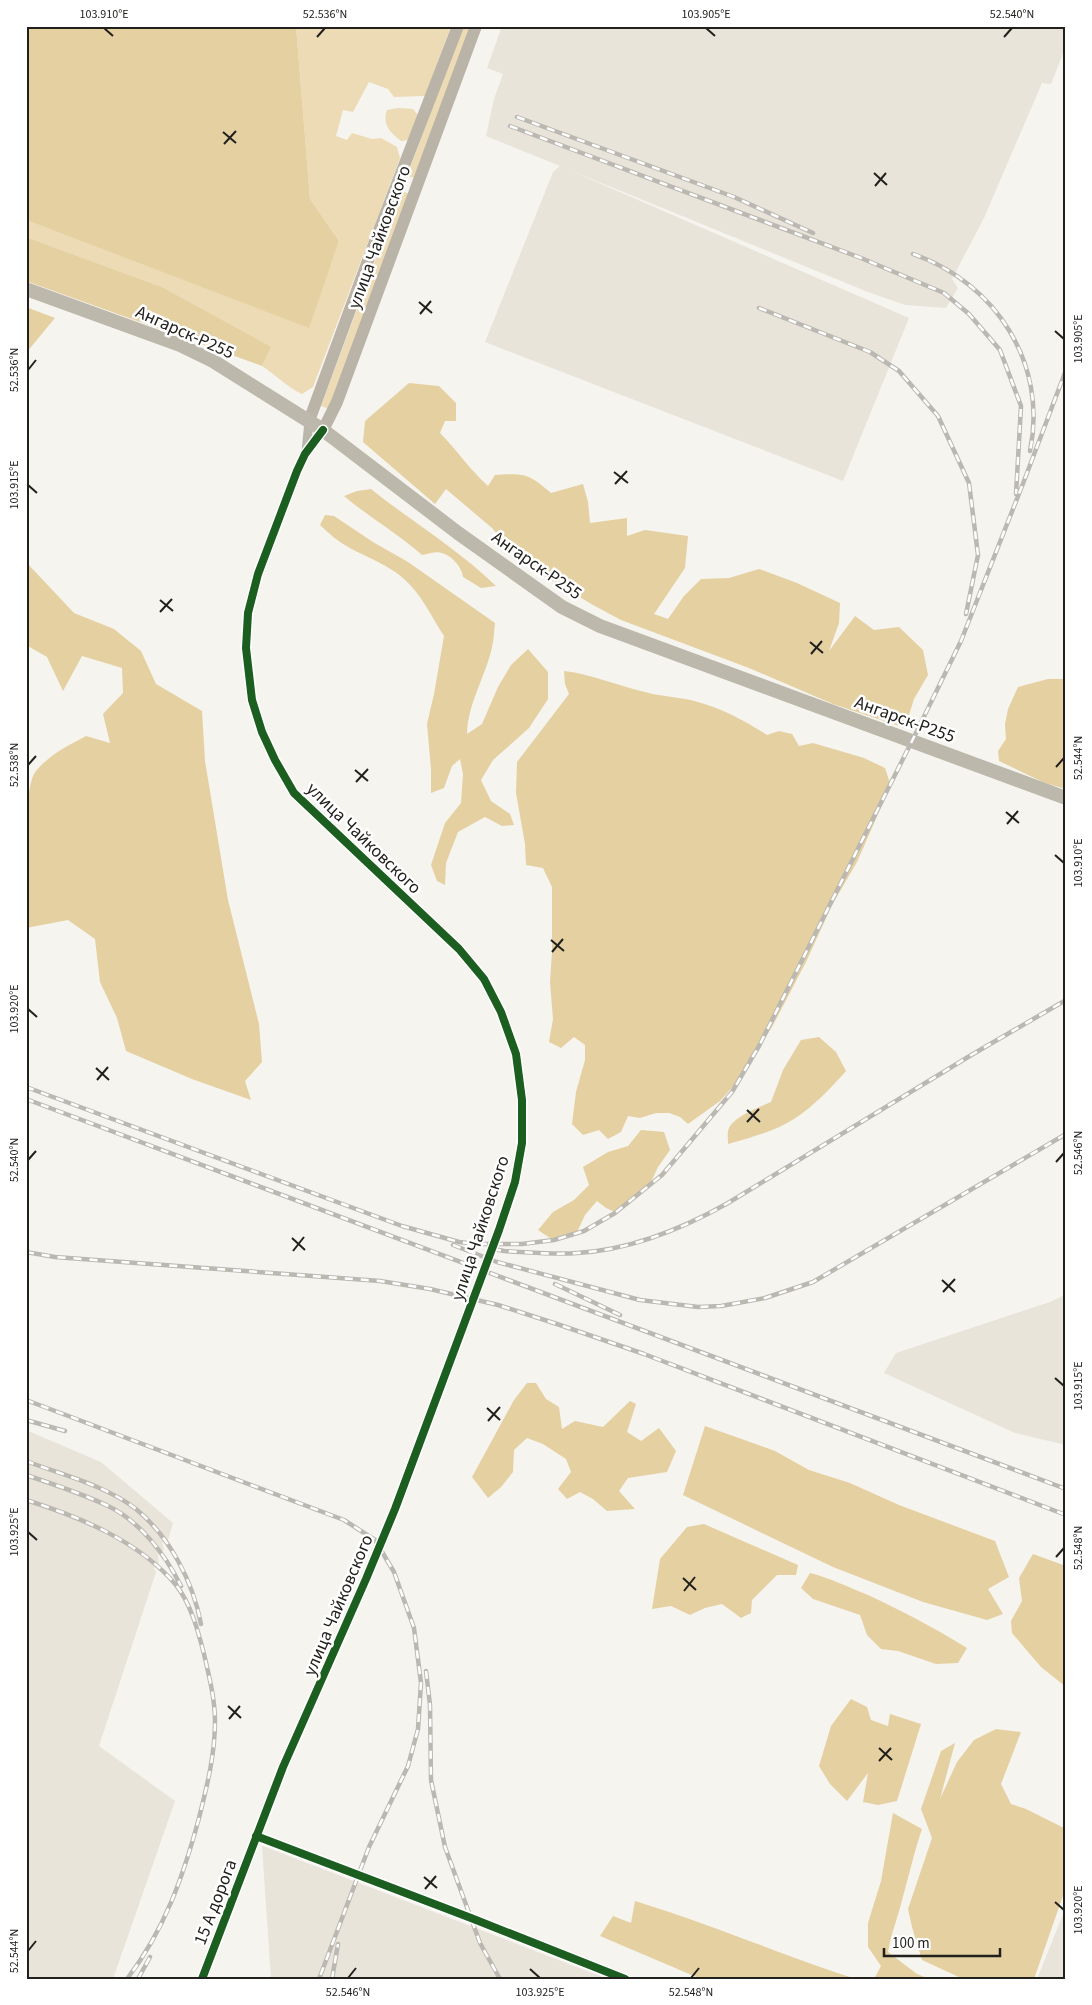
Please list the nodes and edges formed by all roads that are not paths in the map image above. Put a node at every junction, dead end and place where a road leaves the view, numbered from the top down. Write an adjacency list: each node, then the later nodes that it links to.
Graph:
1 (458, 26): 4 (main road, улица Чайковского)
2 (476, 26): 5 (main road, улица Чайковского)
3 (26, 289): 4 (main road, Ангарск-Р255)
4 (309, 422): 5 (main road, Ангарск-Р255); 6 (street, улица Чайковского)
5 (323, 430): 6 (street, улица Чайковского); 7 (main road, Ангарск-Р255)
6 (305, 454): 8 (street, улица Чайковского)
7 (1066, 798)
8 (256, 1836): 9 (street, 15 А дорога); 10 (street)
9 (202, 1979)
10 (625, 1979)

